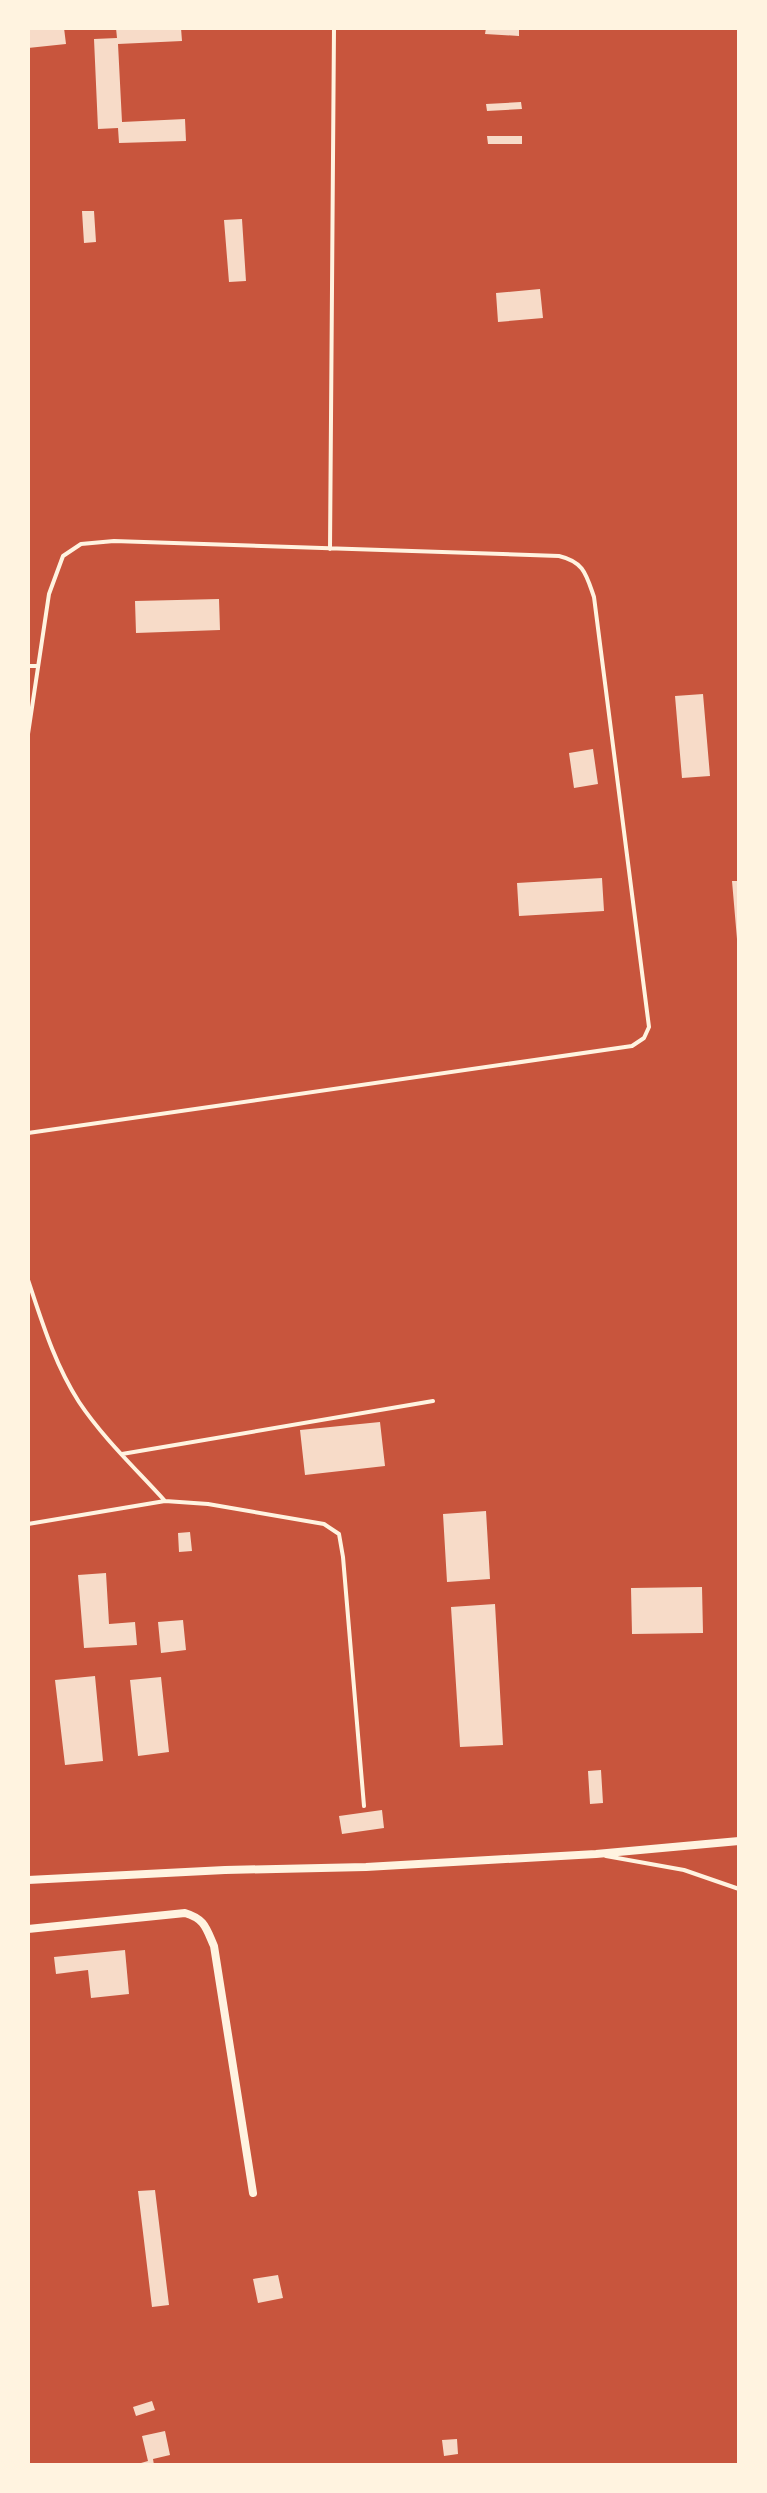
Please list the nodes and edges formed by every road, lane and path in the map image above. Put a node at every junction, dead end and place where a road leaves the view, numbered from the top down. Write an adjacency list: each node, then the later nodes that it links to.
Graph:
1 (334, 28): 2 (lane)
2 (330, 549): 4 (lane); 6 (lane)
3 (28, 666): 4 (lane)
4 (38, 666): 5 (lane)
5 (28, 734)
6 (28, 1133)
7 (28, 1280): 9 (lane)
8 (433, 1401): 9 (lane)
9 (122, 1454): 10 (lane)
10 (165, 1501): 11 (lane); 12 (lane)
11 (28, 1524)
12 (364, 1806)
13 (739, 1841): 14 (street)
14 (596, 1854): 15 (street); 16 (lane)
15 (28, 1880)
16 (739, 1889)
17 (28, 1929): 18 (street)
18 (253, 2193)

